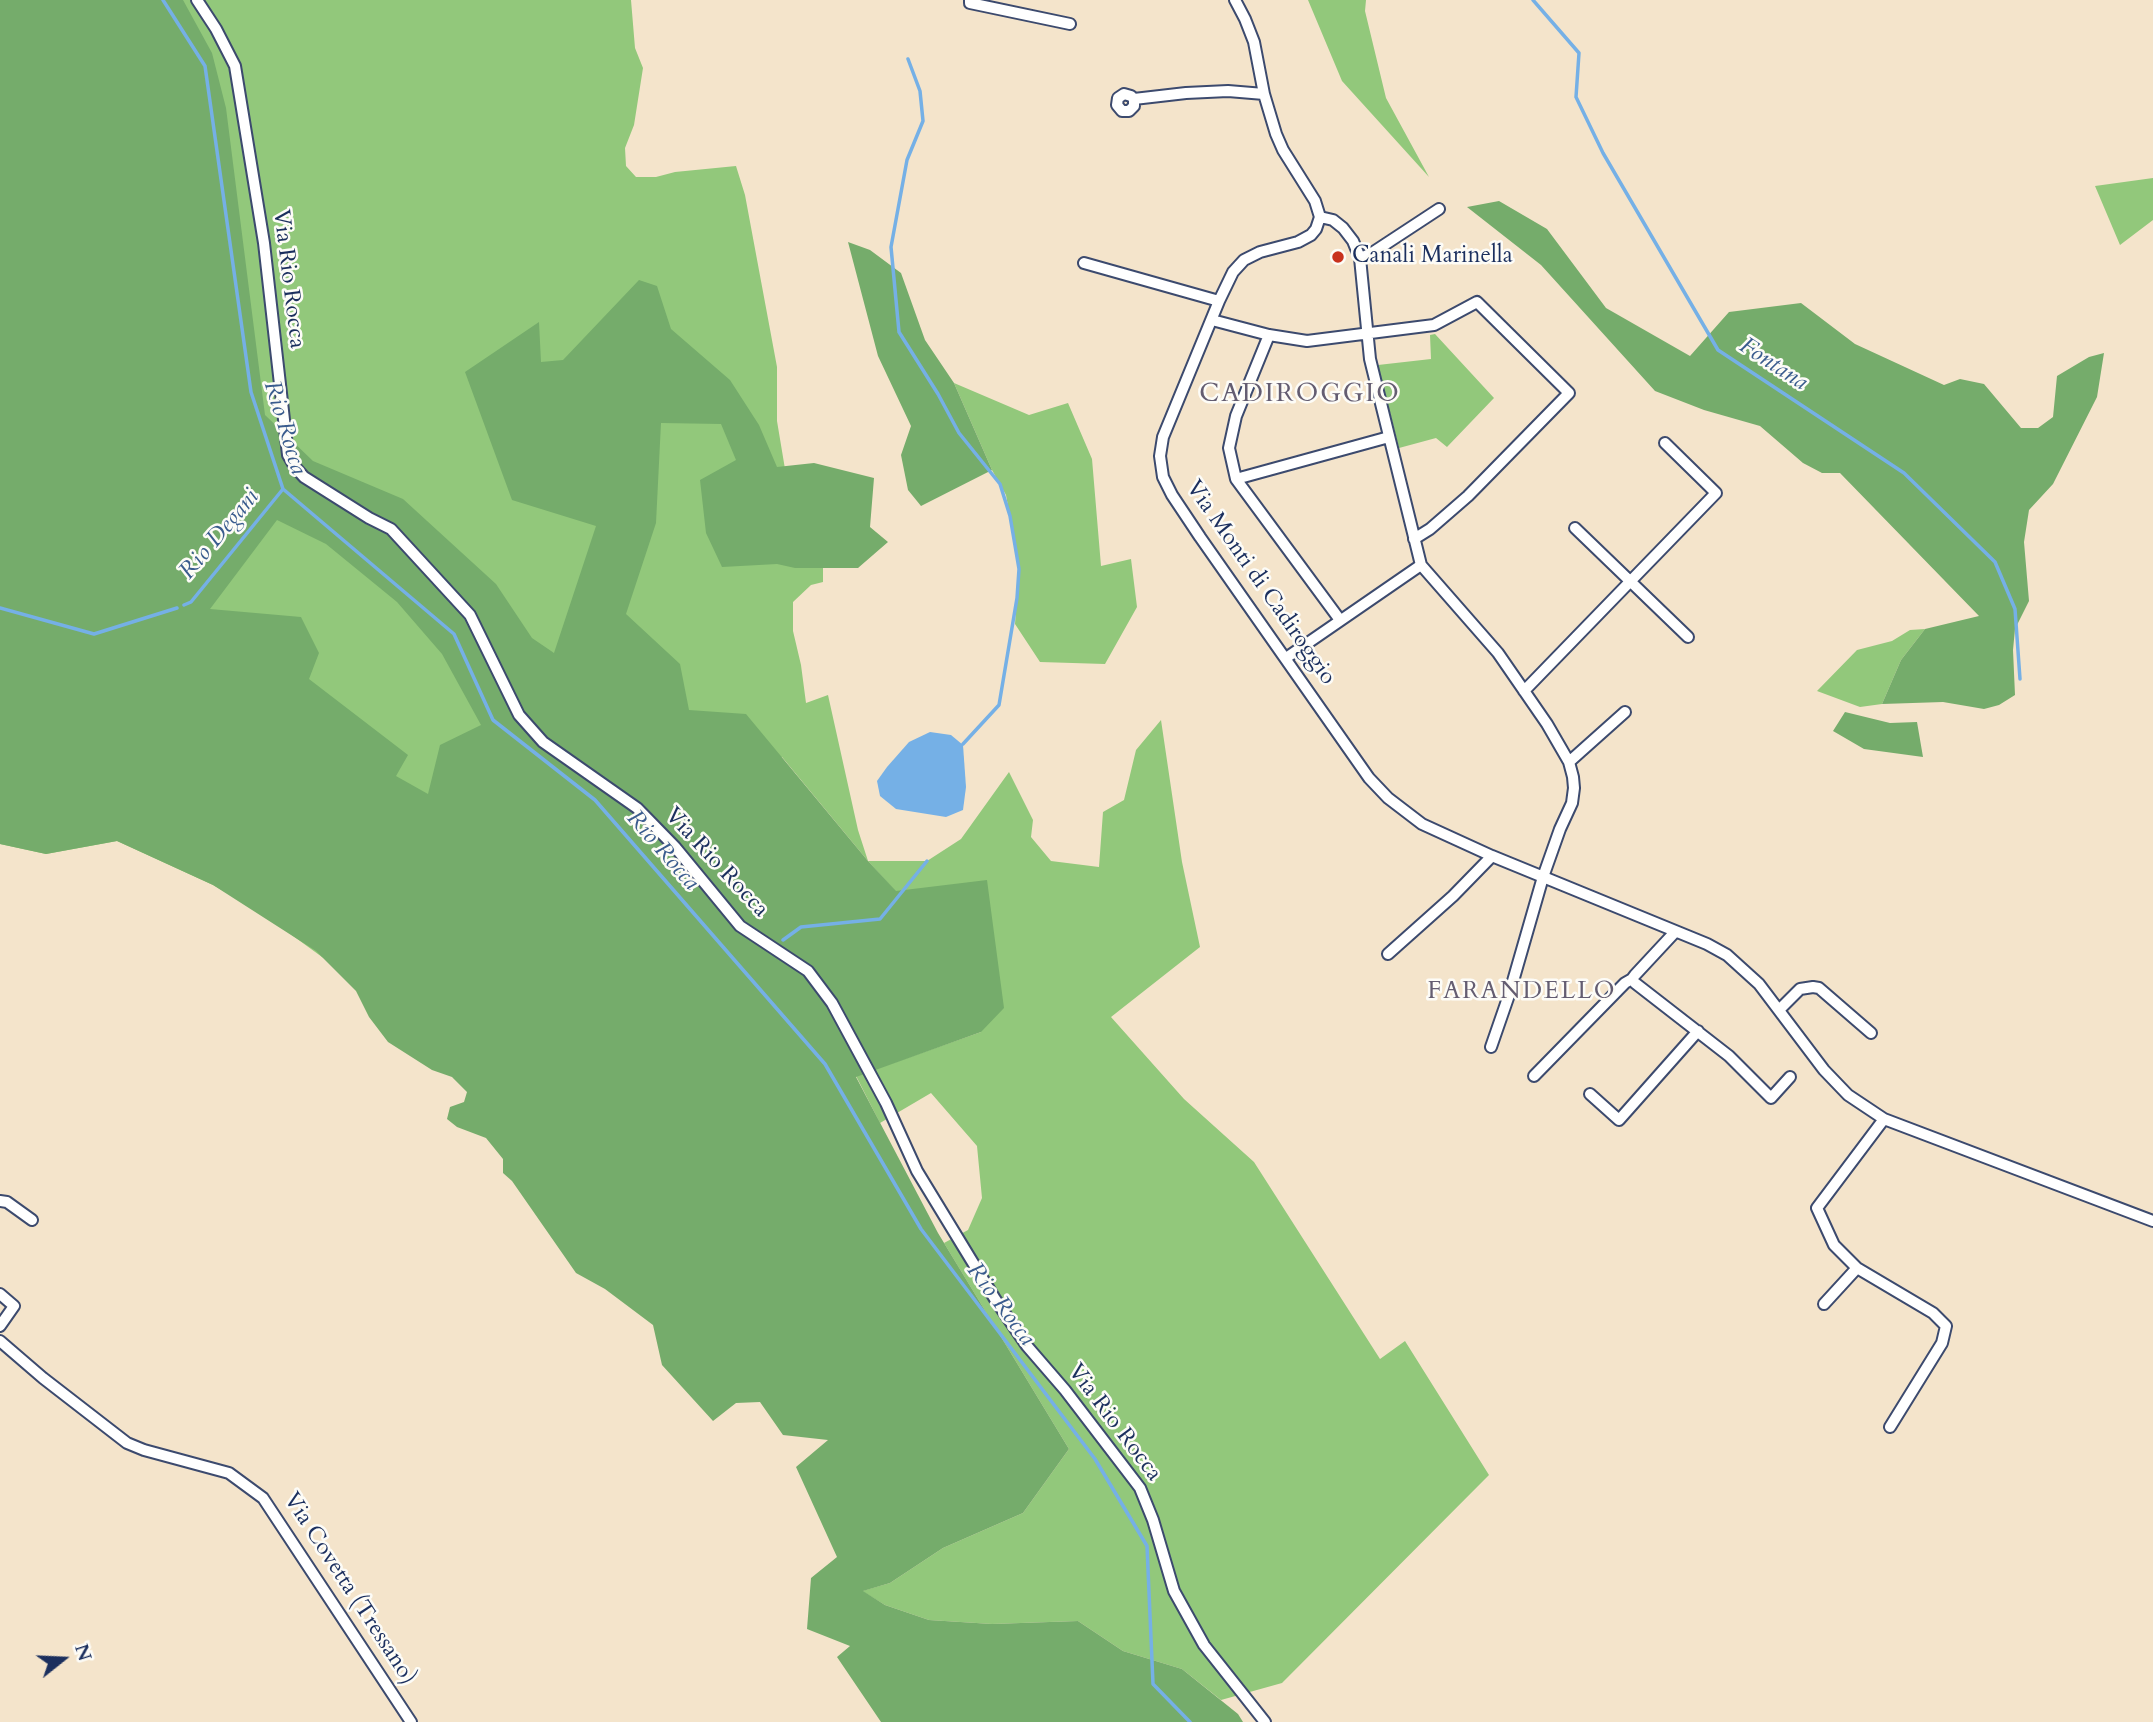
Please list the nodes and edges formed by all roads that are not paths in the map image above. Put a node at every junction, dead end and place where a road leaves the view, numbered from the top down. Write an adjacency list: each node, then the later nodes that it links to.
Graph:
1 (197, 0): 51 (street, Via Rio Rocca)
2 (970, 0): 4 (street)
3 (1235, 0): 5 (street)
4 (1070, 24)
5 (1264, 94): 6 (street); 8 (street)
6 (1134, 99)
7 (1439, 209): 9 (street)
8 (1320, 217): 9 (street); 11 (street, Via Monti di Cadiroggio)
9 (1360, 258): 13 (street)
10 (1084, 262): 11 (street)
11 (1219, 301): 12 (street, Via Monti di Cadiroggio)
12 (1212, 320): 14 (street); 24 (street, Via Monti di Cadiroggio)
13 (1367, 334): 14 (street); 15 (street); 19 (street)
14 (1269, 335): 17 (street)
15 (1388, 438): 17 (street); 19 (street)
16 (1665, 443): 21 (street)
17 (1236, 479): 22 (street)
18 (1575, 528): 21 (street)
19 (1414, 539): 20 (street)
20 (1421, 565): 22 (street); 25 (street)
21 (1631, 580): 23 (street); 25 (street)
22 (1340, 620): 24 (street)
23 (1688, 637)
24 (1286, 658): 28 (street, Via Monti di Cadiroggio)
25 (1524, 691): 27 (street)
26 (1625, 712): 27 (street)
27 (1569, 762): 29 (street)
28 (1492, 856): 29 (street, Via Monti di Cadiroggio); 31 (street)
29 (1543, 877): 30 (street, Via Monti di Cadiroggio); 36 (street)
30 (1675, 932): 32 (street); 33 (street, Via Monti di Cadiroggio)
31 (1388, 954)
32 (1632, 979): 34 (street); 37 (street)
33 (1779, 1010): 35 (street); 40 (street, Via Monti di Cadiroggio)
34 (1698, 1031): 38 (street); 39 (street)
35 (1871, 1033)
36 (1491, 1047)
37 (1534, 1076)
38 (1790, 1077)
39 (1590, 1094)
40 (1884, 1119): 43 (street, Via Monti di Cadiroggio); 44 (street)
41 (0, 1201): 42 (street)
42 (32, 1220)
43 (2153, 1222)
44 (1857, 1268): 46 (street); 49 (street)
45 (0, 1294): 47 (street)
46 (1824, 1304)
47 (0, 1326)
48 (0, 1341): 50 (street, Via Covetta (Tressano))
49 (1890, 1427)
50 (411, 1722)
51 (1265, 1722)

